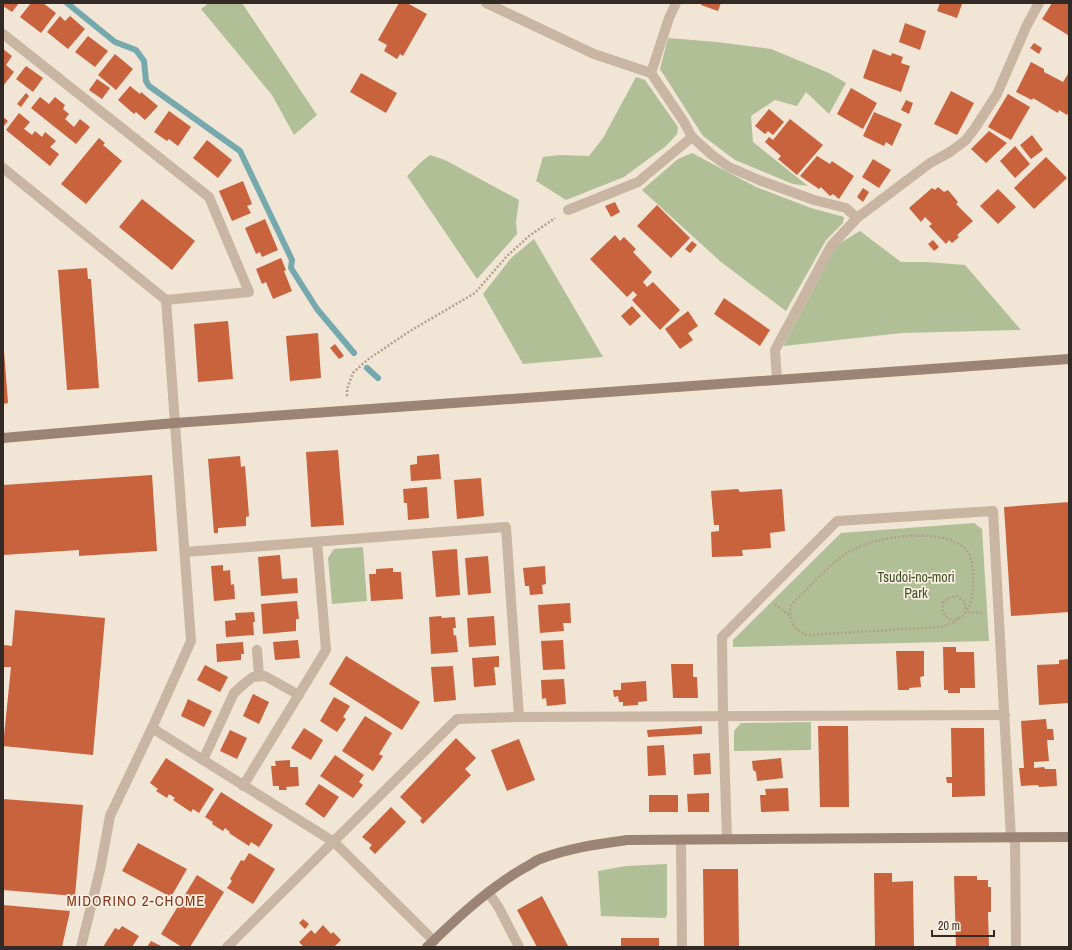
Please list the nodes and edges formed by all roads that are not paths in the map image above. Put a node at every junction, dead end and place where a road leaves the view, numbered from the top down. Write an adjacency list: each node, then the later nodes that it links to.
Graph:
1 (486, 3): 5 (street)
2 (676, 3): 5 (street)
3 (1040, 3): 9 (street)
4 (3, 34): 10 (street)
5 (651, 72): 6 (street)
6 (692, 137): 8 (street); 9 (street)
7 (3, 168): 10 (street)
8 (568, 210)
9 (857, 218): 12 (street)
10 (166, 300): 13 (street)
11 (1069, 359): 12 (street)
12 (777, 380): 13 (street)
13 (175, 423): 14 (street); 16 (street)
14 (3, 438)
15 (317, 542): 16 (street); 19 (street); 22 (street)
16 (185, 552): 23 (street)
17 (257, 650): 18 (street)
18 (259, 676): 19 (street); 24 (street)
19 (299, 695): 25 (street)
20 (1005, 715): 21 (street); 21 (street); 27 (street)
21 (723, 716): 22 (street); 28 (street)
22 (519, 717): 30 (street)
23 (152, 728): 24 (street); 33 (street)
24 (203, 760): 25 (street)
25 (243, 786): 30 (street)
26 (1069, 837): 27 (street)
27 (1013, 838): 28 (street); 37 (street)
28 (727, 839): 29 (street)
29 (681, 840): 31 (street); 36 (street)
30 (334, 842): 32 (street); 34 (street)
31 (488, 892): 32 (street); 35 (street)
32 (430, 944)
33 (81, 947)
34 (227, 947)
35 (519, 947)
36 (682, 947)
37 (1016, 947)

